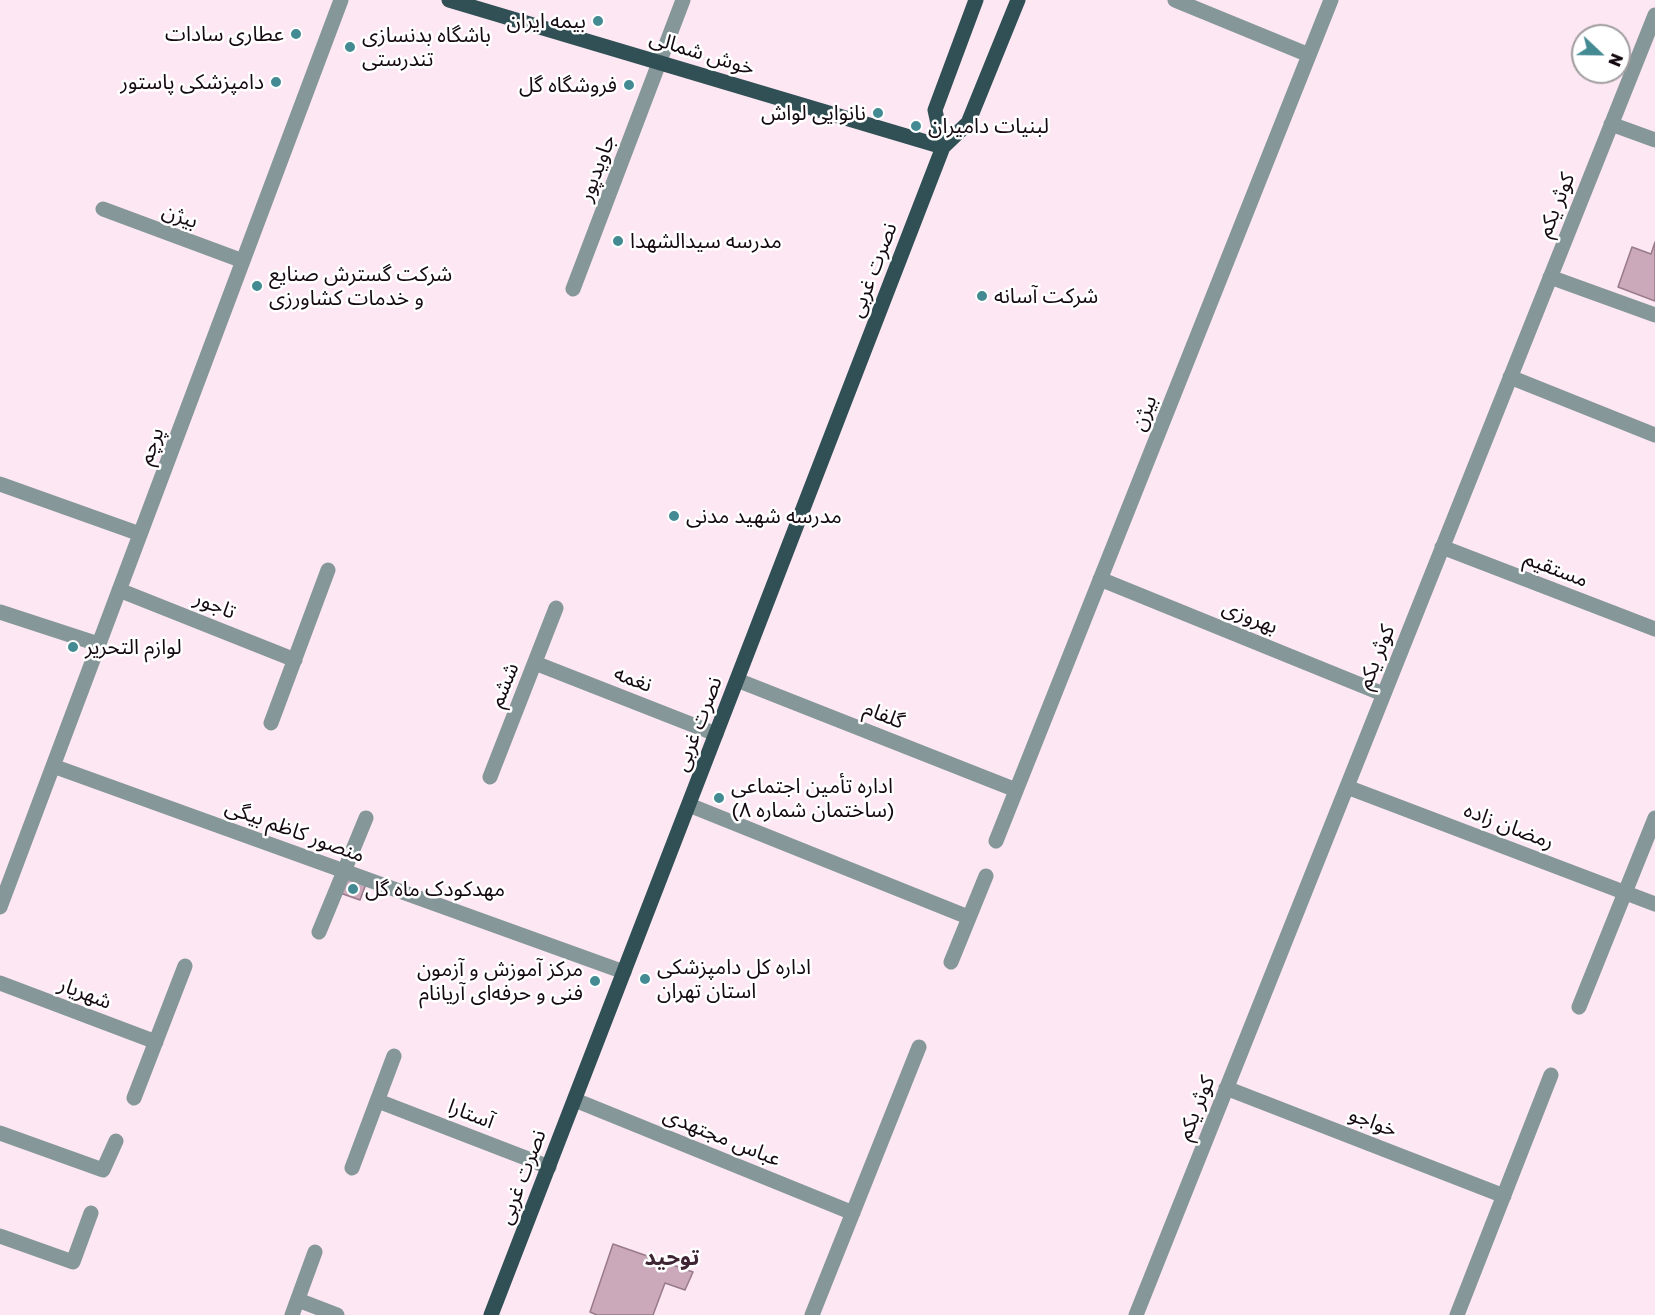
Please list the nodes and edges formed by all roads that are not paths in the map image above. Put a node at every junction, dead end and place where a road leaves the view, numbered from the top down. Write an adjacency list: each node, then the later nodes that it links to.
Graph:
1 (341, 0): 15 (street, پرچم)
2 (449, 0): 10 (main road, خوش شمالی)
3 (683, 0): 10 (street, جاویدپور)
4 (976, 0): 13 (main road)
5 (1018, 0): 13 (main road, نصرت غربی)
6 (1175, 0): 9 (street)
7 (1331, 0): 9 (street, بیژن)
8 (1655, 15): 11 (street, کوثر یکم)
9 (1309, 55): 25 (street, بیژن)
10 (660, 63): 13 (main road, خوش شمالی); 17 (street, جاویدپور)
11 (1611, 124): 12 (street); 16 (street, کوثر یکم)
12 (1655, 140)
13 (943, 147): 33 (main road, نصرت غربی)
14 (103, 209): 15 (street, بیژن)
15 (243, 261): 22 (street, پرچم)
16 (1550, 277): 18 (street); 19 (street, کوثر یکم)
17 (573, 289)
18 (1655, 315)
19 (1510, 377): 20 (street); 23 (street, کوثر یکم)
20 (1655, 435)
21 (0, 484): 22 (street)
22 (140, 534): 26 (street, پرچم)
23 (1442, 547): 29 (street, مستقیم); 34 (street, کوثر یکم)
24 (328, 570): 31 (street)
25 (1100, 579): 34 (street, بهروزی); 40 (street, بیژن)
26 (119, 590): 30 (street, پرچم); 31 (street, تاجور)
27 (556, 608): 32 (street, ششم)
28 (0, 612): 30 (street)
29 (1655, 629)
30 (98, 644): 37 (street, پرچم)
31 (295, 660): 35 (street)
32 (535, 663): 36 (street, نغمه); 38 (street, ششم)
33 (737, 680): 36 (main road, نصرت غربی); 40 (street, گلفام)
34 (1383, 694): 39 (street, کوثر یکم)
35 (271, 723)
36 (717, 734): 41 (main road, نصرت غربی)
37 (53, 766): 45 (street, منصور کاظم بیگی); 48 (street, پرچم)
38 (490, 777)
39 (1347, 787): 47 (street, رمضان زاده); 61 (street, کوثر یکم)
40 (1016, 790): 44 (street, بیژن)
41 (689, 805): 50 (street); 54 (main road, نصرت غربی)
42 (366, 818): 45 (street)
43 (1655, 818): 47 (street)
44 (996, 841)
45 (344, 871): 51 (street); 54 (street, منصور کاظم بیگی)
46 (986, 876): 50 (street)
47 (1625, 893): 49 (street, رمضان زاده); 56 (street)
48 (1, 900)
49 (1655, 904)
50 (968, 916): 52 (street)
51 (320, 932)
52 (951, 962)
53 (185, 966): 57 (street)
54 (624, 972): 63 (main road, نصرت غربی)
55 (0, 983): 57 (street, شهریار)
56 (1579, 1007)
57 (156, 1042): 62 (street)
58 (919, 1047): 71 (street)
59 (394, 1056): 64 (street)
60 (1551, 1075): 69 (street)
61 (1226, 1088): 69 (street, خواجو); 78 (street, کوثر یکم)
62 (134, 1098)
63 (575, 1100): 67 (main road, نصرت غربی); 71 (street, عباس مجتهدی)
64 (378, 1101): 67 (street, آستارا); 68 (street)
65 (0, 1133): 66 (street)
66 (116, 1141)
67 (549, 1167): 76 (main road, نصرت غربی)
68 (352, 1168)
69 (1504, 1196): 79 (street)
70 (91, 1213): 72 (street)
71 (853, 1213): 77 (street)
72 (0, 1236)
73 (315, 1252): 74 (street)
74 (295, 1308): 75 (street)
75 (337, 1315)
76 (491, 1315)
77 (812, 1315)
78 (1136, 1315)
79 (1457, 1315)

